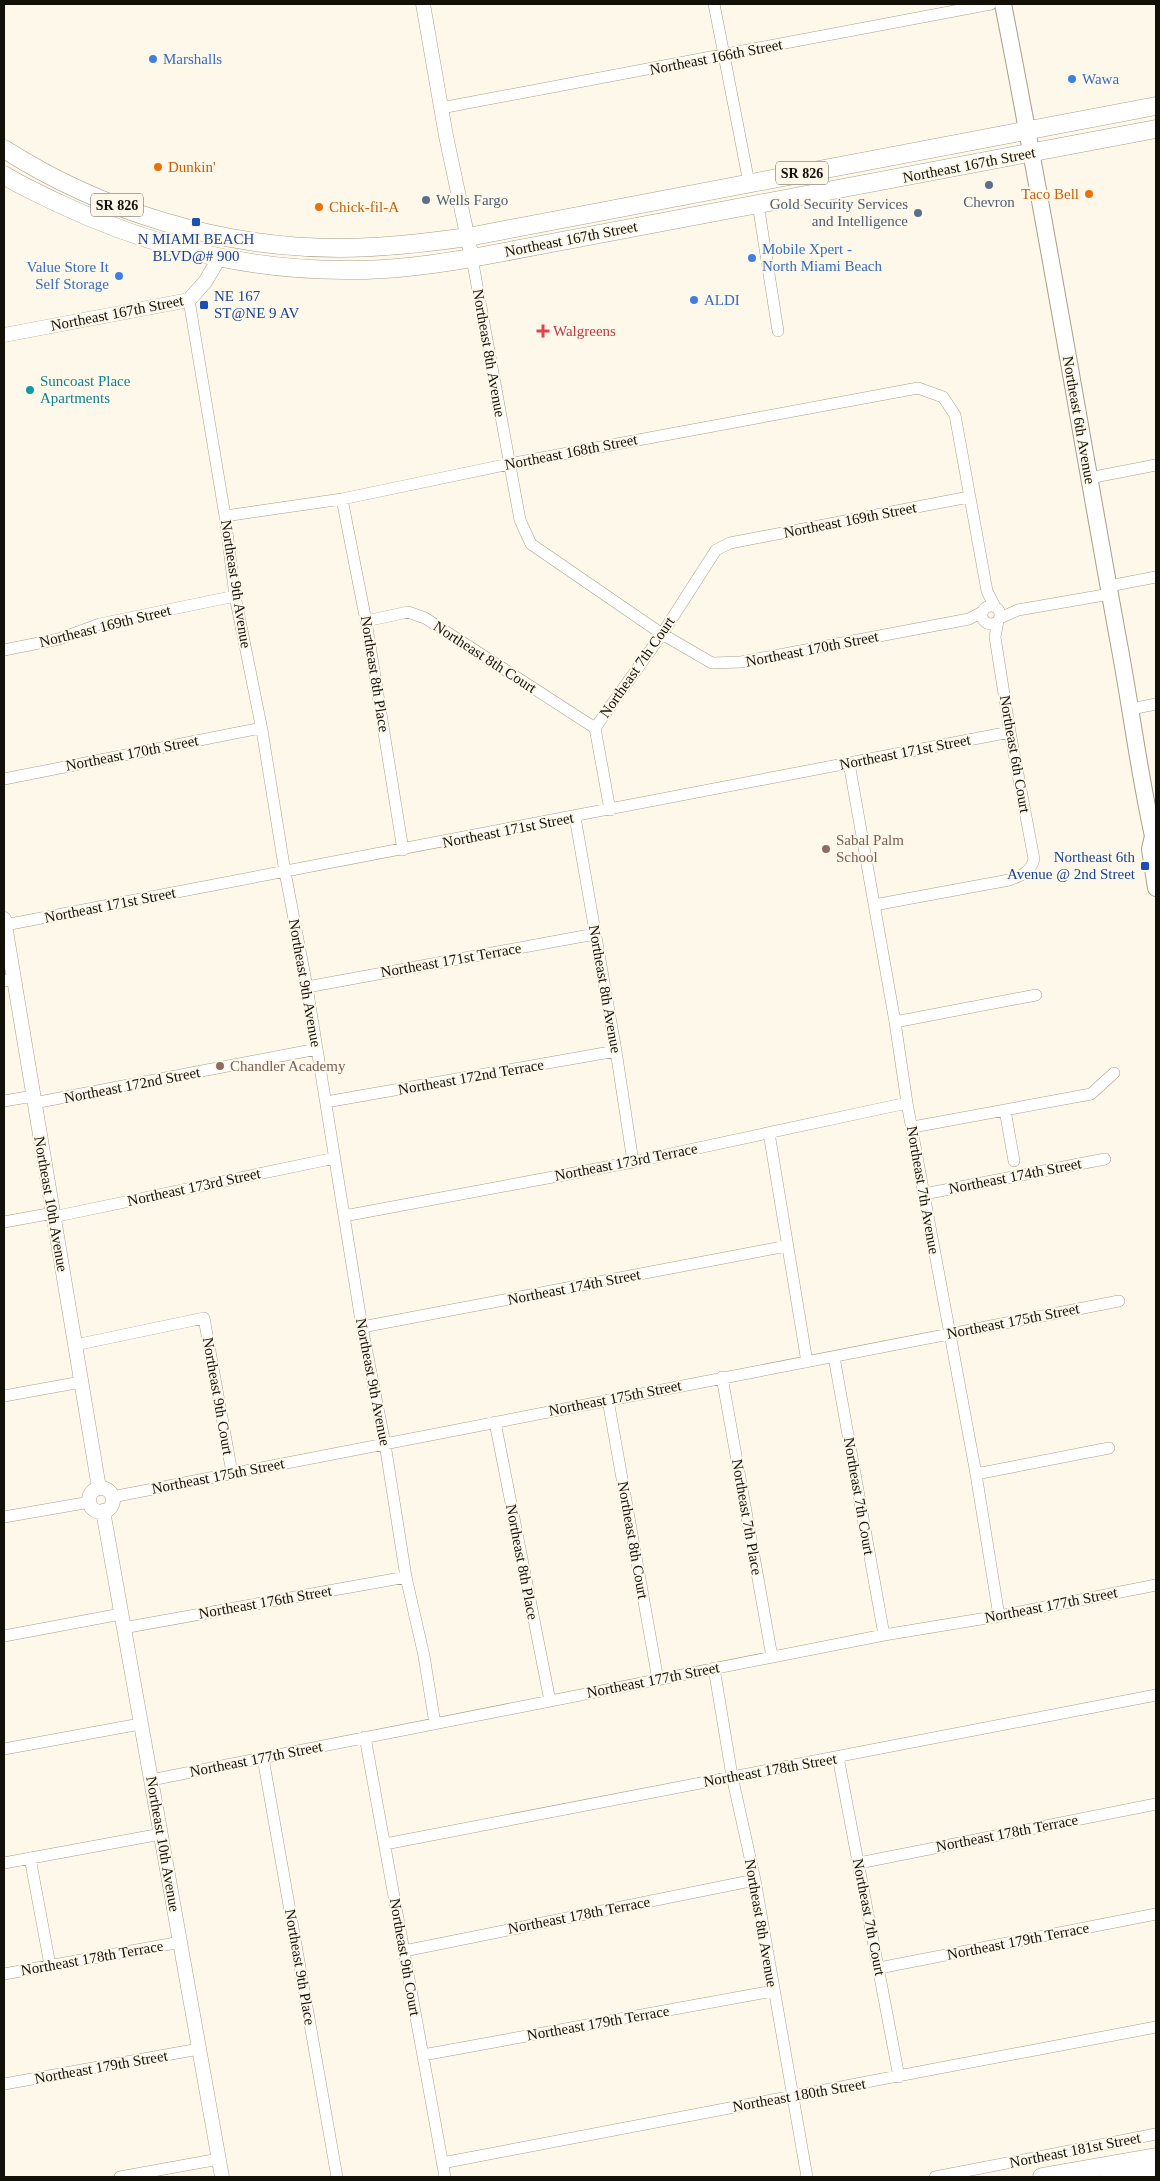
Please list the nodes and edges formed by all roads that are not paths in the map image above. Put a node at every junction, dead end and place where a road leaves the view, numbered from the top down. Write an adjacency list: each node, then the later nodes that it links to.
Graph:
1 (423, 4): 7 (street, Northeast 8th Avenue)
2 (714, 4): 5 (street)
3 (991, 4): 5 (street, Northeast 166th Street)
4 (1003, 4): 9 (main road, Northeast 6th Avenue)
5 (724, 55): 7 (street, Northeast 166th Street); 14 (street)
6 (1156, 106): 9 (main road, Northeast 167th Street / SR 826)
7 (441, 108): 17 (street, Northeast 8th Avenue)
8 (1156, 129): 11 (main road, Northeast 167th Street / SR 826)
9 (1028, 130): 11 (main road, Northeast 6th Avenue); 12 (main road, Northeast 167th Street / SR 826)
10 (4, 149): 18 (main road, SR 826)
11 (1033, 153): 15 (main road, Northeast 167th Street / SR 826); 26 (main road, Northeast 6th Avenue)
12 (796, 174): 14 (main road, Northeast 167th Street / SR 826); 15 (main road)
13 (4, 175): 19 (main road, SR 826)
14 (749, 183): 16 (main road); 17 (main road, Northeast 167th Street / SR 826)
15 (758, 204): 16 (main road, Northeast 167th Street / SR 826); 22 (street)
16 (732, 209): 20 (main road, Northeast 167th Street / SR 826)
17 (468, 237): 18 (main road, Northeast 167th Street / SR 826); 20 (street, Northeast 8th Avenue)
18 (248, 241): 19 (main road)
19 (220, 257): 20 (main road, Northeast 167th Street / SR 826); 21 (street, Northeast 167th Street)
20 (472, 258): 24 (street, Northeast 8th Avenue)
21 (189, 300): 23 (street, Northeast 167th Street); 29 (street, Northeast 9th Avenue)
22 (778, 331)
23 (4, 335)
24 (509, 464): 27 (street, Northeast 168th Street); 28 (street, Northeast 168th Street); 36 (street, Northeast 8th Avenue)
25 (1156, 465): 26 (street)
26 (1089, 478): 32 (main road, Northeast 6th Avenue)
27 (969, 497): 30 (street, Northeast 169th Street); 34 (street)
28 (342, 498): 29 (street, Northeast 168th Street); 35 (street, Northeast 8th Place)
29 (225, 516): 33 (street, Northeast 9th Avenue)
30 (730, 543): 36 (street, Northeast 7th Court)
31 (1156, 577): 32 (street)
32 (1109, 590): 34 (street); 39 (main road, Northeast 6th Avenue)
33 (236, 596): 37 (street, Northeast 169th Street); 40 (street, Northeast 9th Avenue)
34 (991, 615): 36 (street, Northeast 170th Street); 42 (street, Northeast 6th Court)
35 (366, 621): 41 (street, Northeast 8th Court); 48 (street, Northeast 8th Place)
36 (662, 634): 41 (street, Northeast 7th Court)
37 (4, 650)
38 (1156, 704): 39 (street)
39 (1131, 709): 47 (main road, Northeast 6th Avenue)
40 (261, 728): 44 (street, Northeast 170th Street); 49 (street, Northeast 9th Avenue)
41 (595, 728): 45 (street, Northeast 7th Court)
42 (1010, 732): 43 (street, Northeast 171st Street); 51 (street, Northeast 6th Court)
43 (848, 763): 45 (street, Northeast 171st Street); 51 (street, Northeast 7th Avenue)
44 (4, 779)
45 (610, 810): 46 (street, Northeast 171st Street)
46 (575, 817): 48 (street, Northeast 171st Street); 53 (street, Northeast 8th Avenue)
47 (1155, 838): 50 (main road, Northeast 6th Avenue)
48 (404, 850): 49 (street, Northeast 171st Street)
49 (285, 872): 52 (street, Northeast 171st Street); 55 (street, Northeast 9th Avenue)
50 (1156, 888)
51 (874, 905): 57 (street, Northeast 7th Avenue)
52 (4, 922): 54 (street, Northeast 10th Avenue)
53 (595, 934): 55 (street, Northeast 171st Terrace); 59 (street, Northeast 8th Avenue)
54 (9, 980): 61 (street, Northeast 10th Avenue)
55 (307, 986): 58 (street, Northeast 9th Avenue)
56 (1036, 994): 57 (street)
57 (895, 1022): 64 (street, Northeast 7th Avenue)
58 (317, 1049): 61 (street, Northeast 172nd Street); 63 (street, Northeast 9th Avenue)
59 (616, 1051): 63 (street, Northeast 172nd Terrace); 71 (street, Northeast 8th Avenue)
60 (1114, 1073): 65 (street)
61 (34, 1100): 62 (street); 73 (street, Northeast 10th Avenue)
62 (4, 1101)
63 (326, 1102): 68 (street, Northeast 9th Avenue)
64 (907, 1103): 66 (street, Northeast 7th Avenue); 67 (street, Northeast 173rd Terrace)
65 (1005, 1110): 66 (street); 70 (street)
66 (912, 1127): 72 (street, Northeast 7th Avenue)
67 (770, 1133): 71 (street, Northeast 173rd Terrace); 76 (street)
68 (335, 1158): 73 (street, Northeast 173rd Street); 74 (street, Northeast 9th Avenue)
69 (1105, 1159): 72 (street, Northeast 174th Street)
70 (1014, 1161)
71 (633, 1162): 74 (street, Northeast 173rd Terrace)
72 (924, 1194): 79 (street, Northeast 7th Avenue)
73 (53, 1215): 75 (street, Northeast 173rd Street); 80 (street, Northeast 10th Avenue)
74 (344, 1216): 78 (street, Northeast 9th Avenue)
75 (4, 1222)
76 (787, 1246): 78 (street, Northeast 174th Street); 82 (street)
77 (1119, 1301): 79 (street, Northeast 175th Street)
78 (362, 1327): 88 (street, Northeast 9th Avenue)
79 (949, 1334): 81 (street, Northeast 175th Street); 91 (street, Northeast 7th Avenue)
80 (75, 1345): 84 (street, Northeast 10th Avenue); 90 (street, Northeast 9th Court)
81 (834, 1357): 82 (street, Northeast 175th Street); 101 (street, Northeast 7th Court)
82 (807, 1362): 83 (street, Northeast 175th Street)
83 (722, 1377): 86 (street, Northeast 175th Street); 103 (street, Northeast 7th Place)
84 (81, 1382): 85 (street); 92 (street, Northeast 10th Avenue)
85 (4, 1396)
86 (608, 1400): 87 (street, Northeast 175th Street); 105 (street, Northeast 8th Court)
87 (495, 1422): 88 (street, Northeast 175th Street); 107 (street, Northeast 8th Place)
88 (385, 1444): 90 (street, Northeast 175th Street); 97 (street, Northeast 9th Avenue)
89 (1109, 1448): 91 (street)
90 (232, 1473): 93 (street, Northeast 175th Street)
91 (976, 1474): 99 (street, Northeast 7th Avenue)
92 (99, 1488): 93 (street); 94 (street)
93 (112, 1497): 95 (street)
94 (90, 1502): 95 (street); 96 (street)
95 (103, 1511): 100 (street, Northeast 10th Avenue)
96 (4, 1517)
97 (406, 1577): 100 (street, Northeast 176th Street); 109 (street, Northeast 9th Avenue)
98 (1156, 1585): 99 (street, Northeast 177th Street)
99 (999, 1616): 101 (street, Northeast 177th Street)
100 (122, 1621): 102 (street, Northeast 176th Street); 108 (street, Northeast 10th Avenue)
101 (884, 1635): 103 (street, Northeast 177th Street)
102 (4, 1636)
103 (772, 1657): 104 (street, Northeast 177th Street)
104 (714, 1668): 105 (street, Northeast 177th Street); 114 (street, Northeast 8th Avenue)
105 (658, 1680): 107 (street, Northeast 177th Street)
106 (1156, 1695): 112 (street, Northeast 178th Street)
107 (550, 1701): 109 (street, Northeast 177th Street)
108 (140, 1724): 111 (street); 115 (street, Northeast 10th Avenue)
109 (434, 1724): 110 (street, Northeast 177th Street)
110 (365, 1738): 113 (street, Northeast 177th Street); 118 (street, Northeast 9th Court)
111 (4, 1749)
112 (838, 1757): 114 (street, Northeast 178th Street); 121 (street, Northeast 7th Court)
113 (263, 1758): 115 (street, Northeast 177th Street); 143 (street, Northeast 9th Place)
114 (732, 1776): 118 (street, Northeast 178th Street); 122 (street, Northeast 8th Avenue)
115 (151, 1780): 117 (street, Northeast 10th Avenue)
116 (1156, 1804): 121 (street, Northeast 178th Terrace)
117 (161, 1834): 119 (street); 124 (street, Northeast 10th Avenue)
118 (385, 1844): 125 (street, Northeast 9th Court)
119 (30, 1858): 120 (street); 126 (street)
120 (4, 1863)
121 (858, 1863): 127 (street, Northeast 7th Court)
122 (754, 1880): 125 (street, Northeast 178th Terrace); 129 (street, Northeast 8th Avenue)
123 (1156, 1914): 127 (street, Northeast 179th Terrace)
124 (181, 1942): 126 (street, Northeast 178th Terrace); 131 (street, Northeast 10th Avenue)
125 (404, 1951): 132 (street, Northeast 9th Court)
126 (50, 1966): 128 (street, Northeast 178th Terrace)
127 (879, 1968): 133 (street, Northeast 7th Court)
128 (4, 1974)
129 (773, 1991): 132 (street, Northeast 179th Terrace); 135 (street, Northeast 8th Avenue)
130 (1156, 2027): 133 (street, Northeast 180th Street)
131 (199, 2049): 134 (street, Northeast 179th Street); 138 (street, Northeast 10th Avenue)
132 (423, 2055): 139 (street, Northeast 9th Court)
133 (899, 2077): 135 (street, Northeast 180th Street)
134 (4, 2084)
135 (792, 2096): 139 (street, Northeast 180th Street); 145 (street, Northeast 8th Avenue)
136 (1156, 2134): 146 (street, Northeast 181st Street)
137 (1156, 2157): 147 (main road)
138 (219, 2159): 141 (street); 142 (street, Northeast 10th Avenue)
139 (442, 2163): 144 (street, Northeast 9th Court)
140 (1156, 2168): 148 (highway)
141 (120, 2177)
142 (222, 2177)
143 (337, 2177)
144 (445, 2177)
145 (807, 2177)
146 (935, 2177)
147 (1042, 2177)
148 (1111, 2177)

